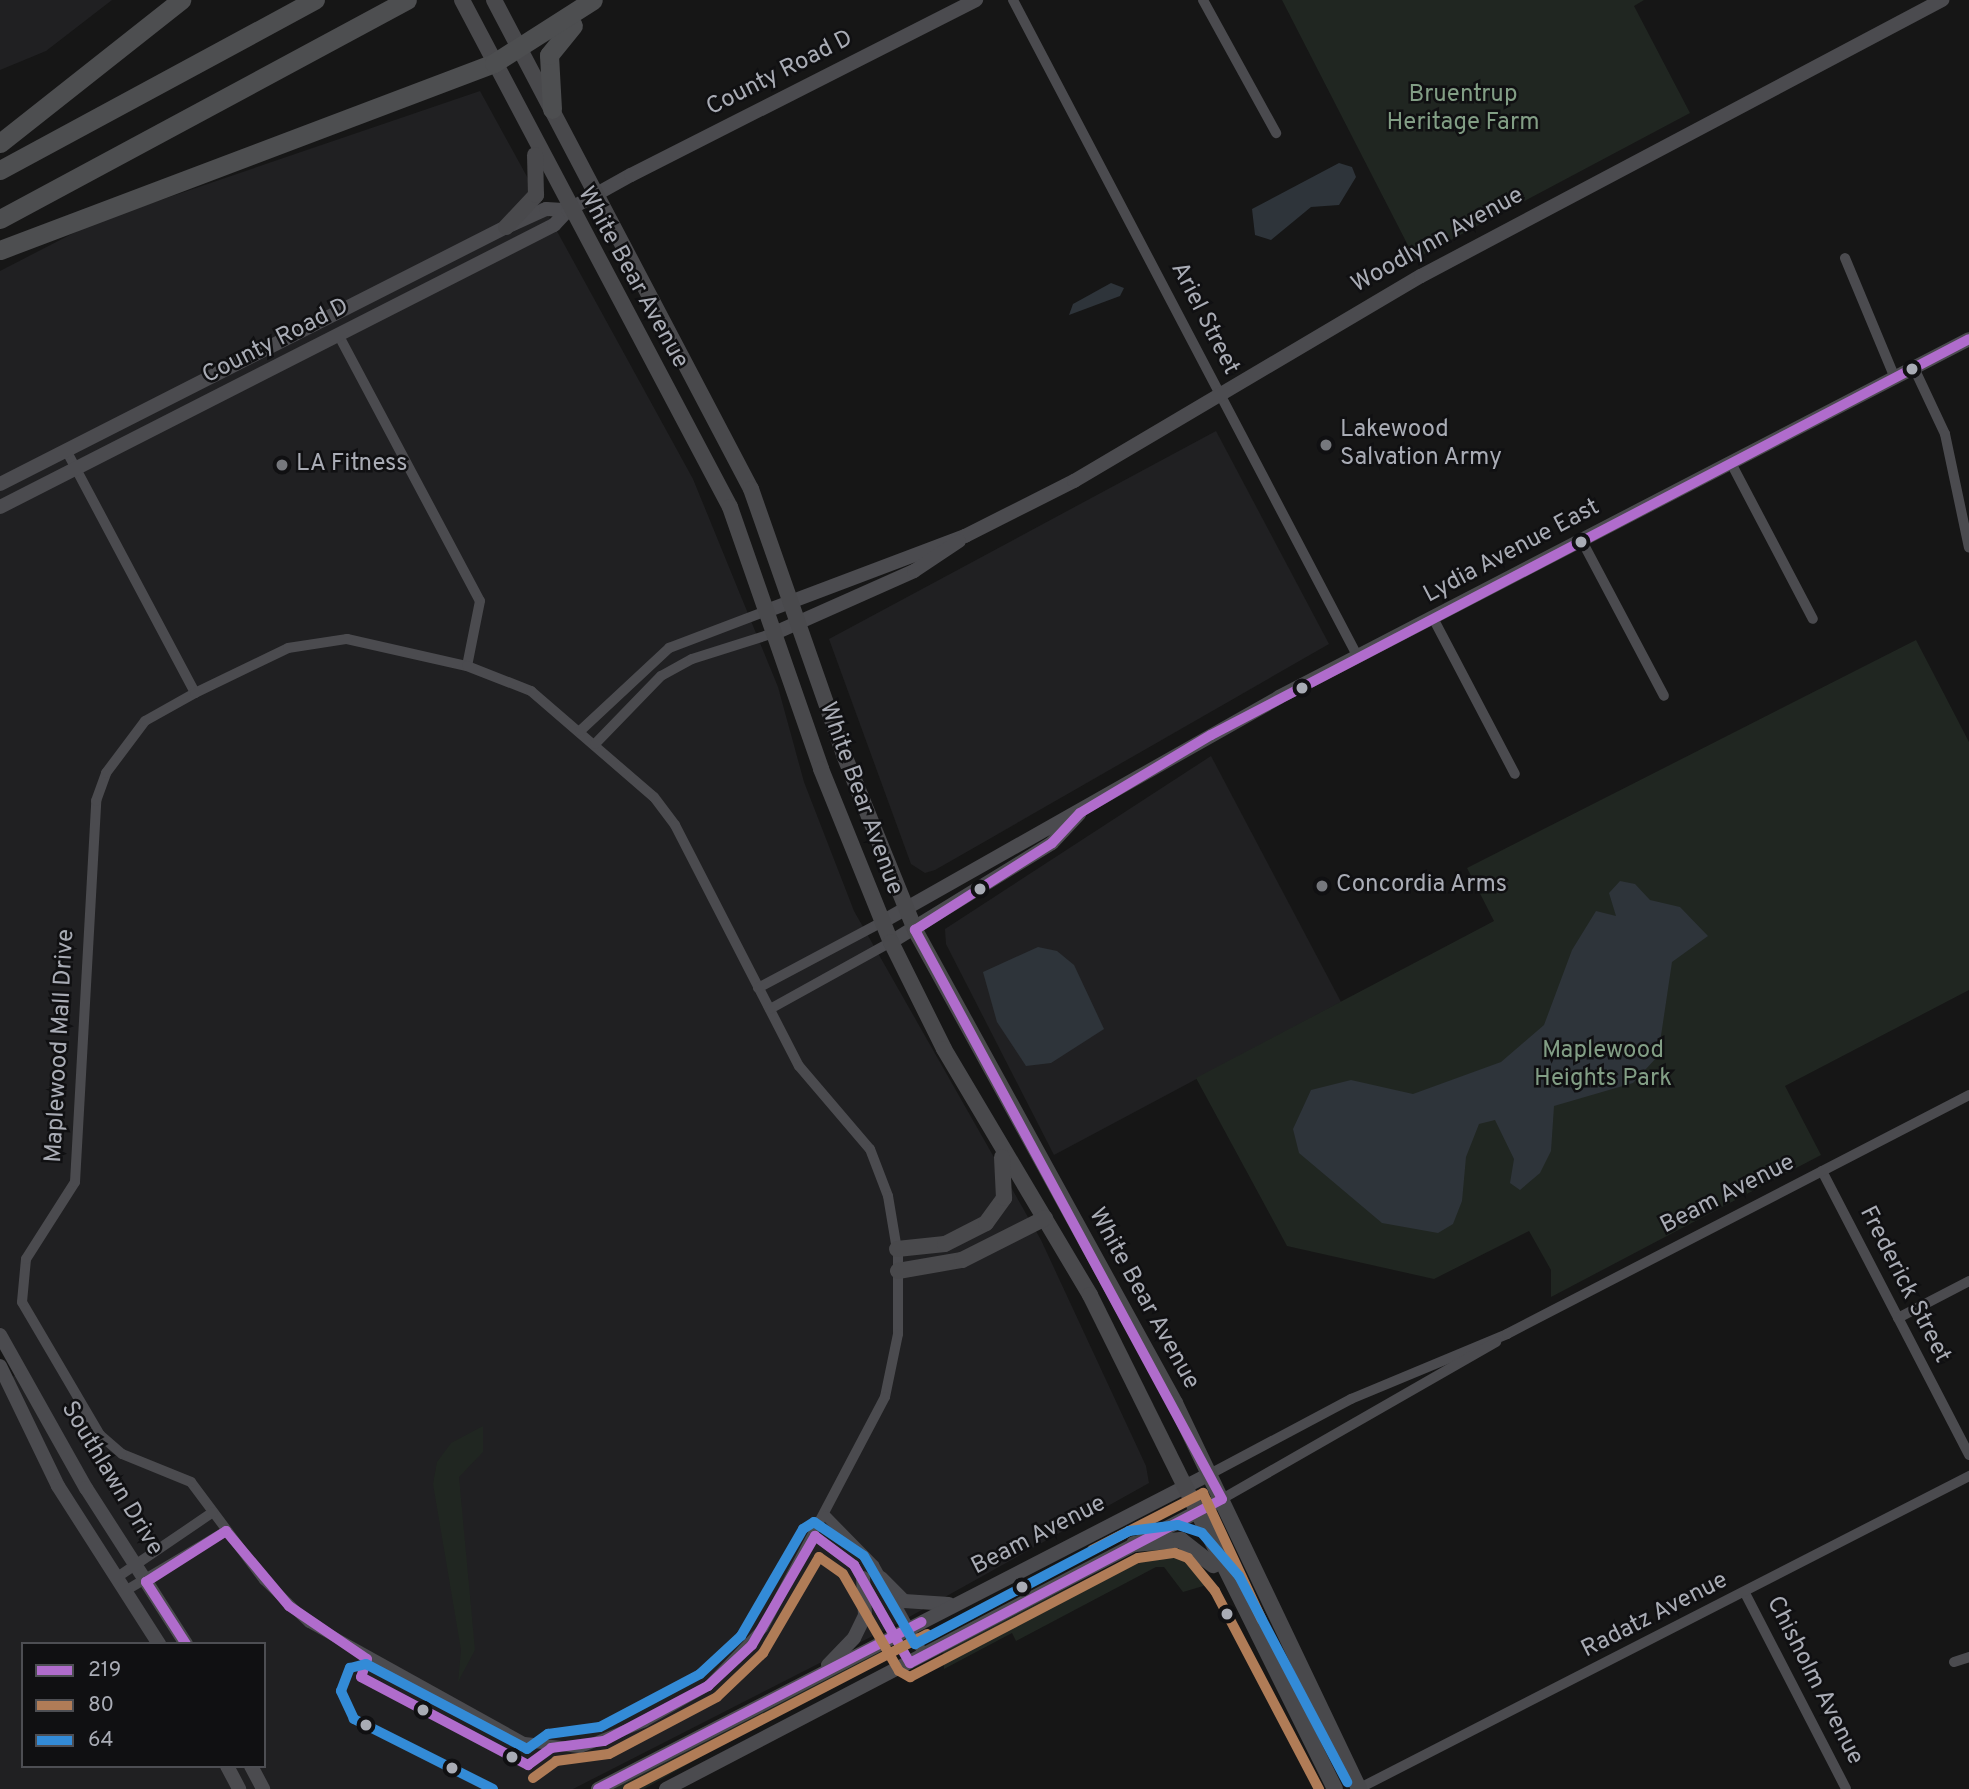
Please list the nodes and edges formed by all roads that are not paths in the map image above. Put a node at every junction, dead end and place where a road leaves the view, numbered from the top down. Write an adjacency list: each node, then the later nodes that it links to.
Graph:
1 (181, 0): 17 (highway)
2 (315, 0): 18 (highway)
3 (407, 0): 21 (highway)
4 (462, 0): 13 (main road, White Bear Avenue)
5 (494, 0): 12 (main road, White Bear Avenue)
6 (593, 0): 12 (highway)
7 (600, 0): 14 (highway)
8 (976, 0): 19 (street, County Road D)
9 (1013, 0): 29 (street, Ariel Street)
10 (1203, 0): 15 (street)
11 (1942, 0): 29 (street, Woodlynn Avenue)
12 (521, 48): 13 (highway); 14 (main road, White Bear Avenue)
13 (494, 63): 16 (main road, White Bear Avenue); 23 (highway)
14 (552, 109): 19 (main road, White Bear Avenue)
15 (1276, 132)
16 (533, 142): 20 (main road, White Bear Avenue); 22 (main road)
17 (0, 143)
18 (0, 170)
19 (596, 195): 20 (street, County Road D); 38 (main road, White Bear Avenue)
20 (568, 209): 22 (street, County Road D); 25 (street, County Road D); 39 (main road, White Bear Avenue)
21 (0, 219)
22 (506, 227): 30 (street, County Road D)
23 (0, 250)
24 (1845, 258): 28 (street)
25 (338, 336): 32 (street, County Road D); 45 (street)
26 (1969, 339): 27 (street, Lydia Avenue East)
27 (1913, 368): 28 (street, Lydia Avenue East); 37 (street)
28 (1895, 378): 31 (street, Lydia Avenue East)
29 (1219, 394): 35 (street, Woodlynn Avenue); 44 (street, Ariel Street)
30 (66, 450): 32 (street); 33 (street, County Road D)
31 (1731, 463): 36 (street, Lydia Avenue East); 41 (street)
32 (78, 467): 34 (street, County Road D); 46 (street)
33 (0, 484)
34 (0, 507)
35 (965, 536): 38 (street, Woodlynn Avenue); 42 (street, Woodlynn Avenue)
36 (1582, 541): 40 (street, Lydia Avenue East); 47 (street)
37 (1969, 548)
38 (794, 601): 39 (street, Woodlynn Avenue); 42 (main road, White Bear Avenue)
39 (769, 610): 43 (main road, White Bear Avenue); 48 (street)
40 (1433, 618): 44 (street, Lydia Avenue East); 50 (street)
41 (1813, 619)
42 (802, 623): 43 (street, Woodlynn Avenue); 52 (main road, White Bear Avenue)
43 (777, 632): 49 (street); 53 (main road, White Bear Avenue)
44 (1358, 657): 51 (street, Lydia Avenue East)
45 (467, 666): 46 (street, Maplewood Mall Drive); 48 (street, Maplewood Mall Drive)
46 (195, 693): 74 (street, Maplewood Mall Drive)
47 (1664, 696)
48 (580, 732): 49 (street, Maplewood Mall Drive)
49 (595, 744): 56 (street, Maplewood Mall Drive)
50 (1515, 774)
51 (1080, 813): 52 (street, Lydia Avenue East); 54 (street, Lydia Avenue East)
52 (905, 910): 53 (street, Lydia Avenue East); 54 (main road, White Bear Avenue)
53 (882, 922): 55 (main road, White Bear Avenue); 56 (street)
54 (915, 930): 55 (street, Lydia Avenue East); 70 (main road, White Bear Avenue)
55 (891, 942): 57 (street); 59 (main road, White Bear Avenue)
56 (758, 988): 57 (street, Maplewood Mall Drive)
57 (769, 1009): 62 (street, Maplewood Mall Drive)
58 (1969, 1095): 60 (street, Beam Avenue)
59 (994, 1135): 61 (main road, White Bear Avenue); 62 (main road)
60 (1822, 1171): 65 (street, Frederick Street); 66 (street, Beam Avenue)
61 (1045, 1217): 63 (main road); 72 (main road, White Bear Avenue)
62 (897, 1249): 63 (street, Maplewood Mall Drive)
63 (898, 1271): 76 (street, Maplewood Mall Drive)
64 (1969, 1281): 65 (street)
65 (1898, 1318): 69 (street, Frederick Street)
66 (1507, 1334): 70 (street, Beam Avenue); 73 (street, Beam Avenue)
67 (0, 1335): 80 (street, Southlawn Drive)
68 (0, 1366): 81 (street, Southlawn Drive)
69 (1969, 1455)
70 (1210, 1474): 72 (street, Beam Avenue); 73 (main road, White Bear Avenue)
71 (1969, 1476): 87 (street, Radatz Avenue)
72 (1183, 1488): 75 (main road, White Bear Avenue); 88 (street, Beam Avenue)
73 (1222, 1499): 75 (street, Beam Avenue); 104 (main road, White Bear Avenue)
74 (212, 1513): 77 (street, Maplewood Mall Drive); 80 (street)
75 (1195, 1513): 79 (street, Beam Avenue); 85 (main road, White Bear Avenue)
76 (825, 1516): 78 (street, Maplewood Mall Drive); 83 (street)
77 (226, 1531): 78 (street, Maplewood Mall Drive); 84 (street)
78 (815, 1536): 82 (street)
79 (1134, 1544): 85 (main road); 92 (street, Beam Avenue)
80 (136, 1565): 81 (street); 84 (street, Southlawn Drive)
81 (116, 1578): 86 (street, Southlawn Drive)
82 (863, 1578): 89 (street); 96 (street)
83 (881, 1578): 88 (street); 89 (street)
84 (146, 1582): 86 (street); 91 (street, Southlawn Drive)
85 (1227, 1583): 103 (main road, White Bear Avenue)
86 (125, 1591): 90 (street, Southlawn Drive)
87 (1745, 1593): 104 (street, Radatz Avenue); 105 (street, Chisholm Avenue)
88 (957, 1603): 89 (street, Beam Avenue)
89 (901, 1633): 92 (street); 94 (street); 96 (street, Beam Avenue)
90 (158, 1642)
91 (185, 1642)
92 (925, 1655): 94 (street, Beam Avenue)
93 (1969, 1657): 95 (street)
94 (909, 1662): 102 (street, Beam Avenue)
95 (1954, 1662)
96 (817, 1675): 101 (street, Beam Avenue)
97 (228, 1768): 99 (street)
98 (252, 1768): 100 (street)
99 (239, 1789)
100 (263, 1789)
101 (598, 1789)
102 (666, 1789)
103 (1335, 1789)
104 (1358, 1789)
105 (1846, 1789)

